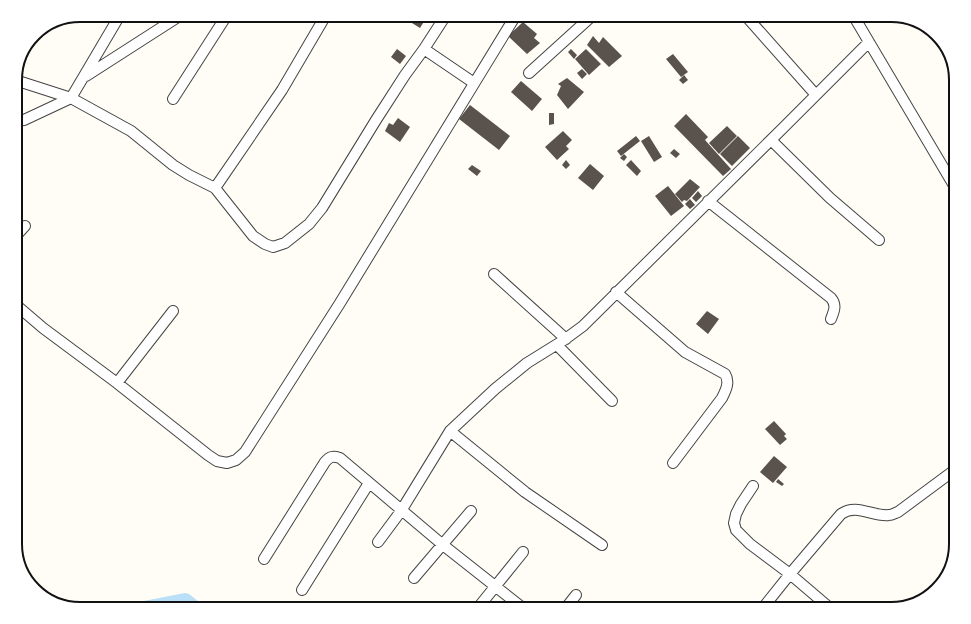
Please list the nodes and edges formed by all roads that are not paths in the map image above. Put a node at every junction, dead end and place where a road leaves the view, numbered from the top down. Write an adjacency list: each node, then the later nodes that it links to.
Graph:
1 (116, 22): 13 (street)
2 (169, 22): 13 (street)
3 (222, 22): 18 (street)
4 (322, 22): 22 (street)
5 (441, 22): 11 (street)
6 (512, 22): 15 (street)
7 (585, 22): 12 (street)
8 (751, 22): 16 (street)
9 (857, 22): 10 (street)
10 (869, 42): 16 (street); 21 (street)
11 (424, 49): 15 (street); 22 (street)
12 (529, 73)
13 (82, 78): 17 (street)
14 (22, 82): 17 (street)
15 (474, 83): 34 (street)
16 (816, 95): 20 (street)
17 (71, 98): 19 (street); 22 (street)
18 (173, 99)
19 (22, 120)
20 (771, 140): 23 (street); 26 (street)
21 (949, 177)
22 (215, 188)
23 (708, 201): 28 (street); 31 (street)
24 (25, 226): 25 (street)
25 (22, 229)
26 (879, 240)
27 (494, 274): 32 (street)
28 (616, 292): 32 (street); 37 (street)
29 (22, 310): 34 (street)
30 (173, 311): 34 (street)
31 (831, 319)
32 (566, 339): 33 (street)
33 (557, 345): 35 (street); 36 (street)
34 (117, 383)
35 (612, 401)
36 (450, 431): 41 (street); 45 (street)
37 (673, 463)
38 (949, 474): 48 (street)
39 (370, 483): 41 (street); 47 (street); 51 (street)
40 (753, 486): 48 (street)
41 (401, 511): 43 (street); 44 (street)
42 (471, 511): 44 (street)
43 (378, 542)
44 (443, 545): 49 (street); 50 (street)
45 (602, 545)
46 (523, 552): 50 (street)
47 (264, 559)
48 (790, 574): 56 (street); 57 (street)
49 (414, 578)
50 (495, 587): 53 (street); 54 (street)
51 (302, 590)
52 (576, 595): 55 (street)
53 (483, 602)
54 (515, 602)
55 (570, 602)
56 (768, 602)
57 (823, 602)

